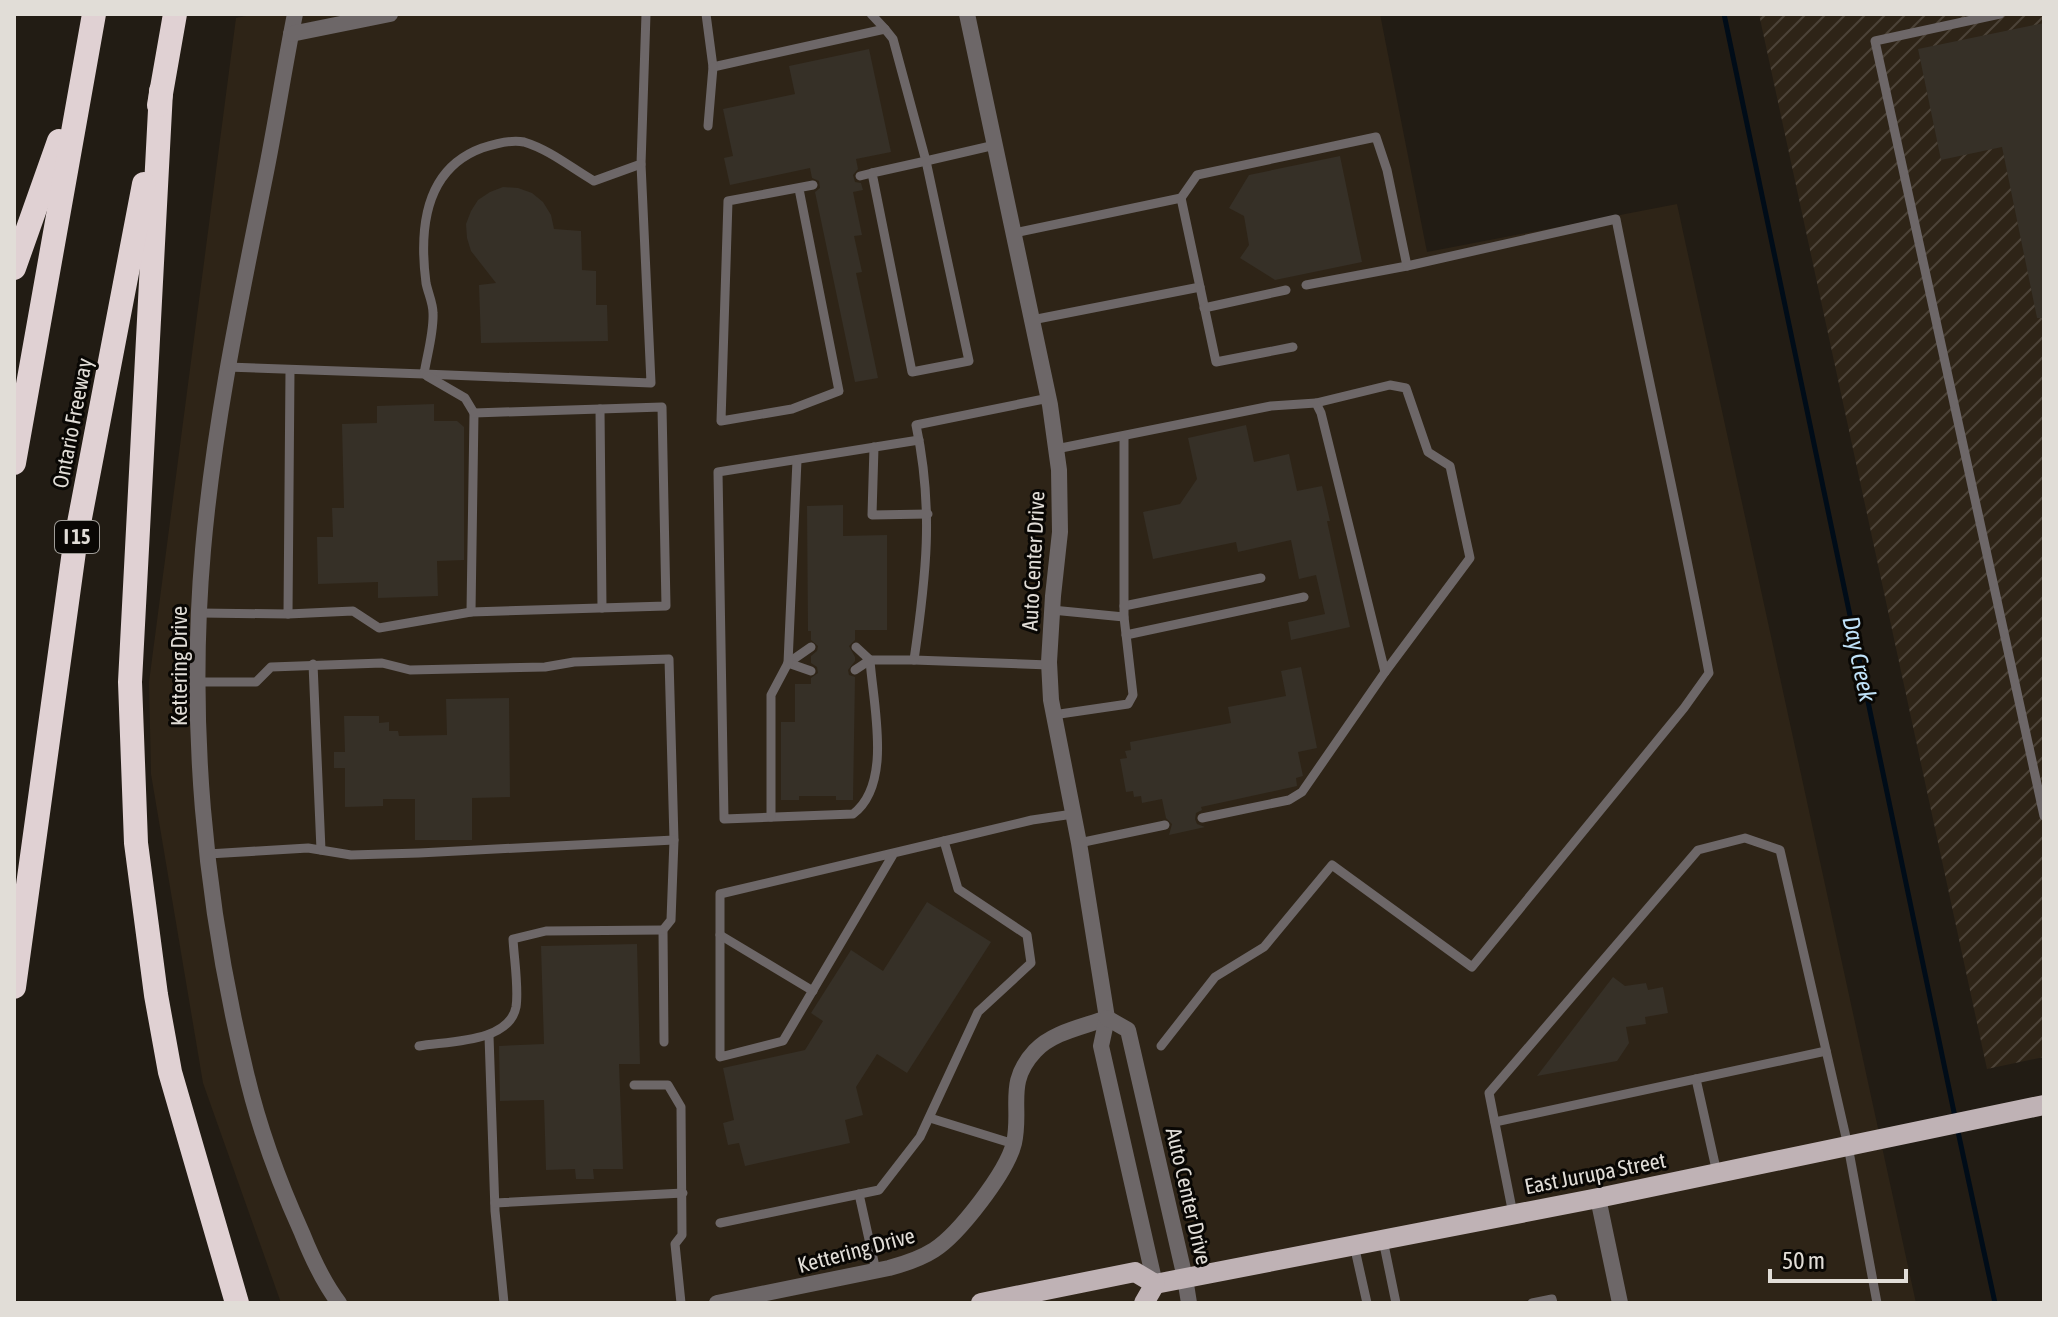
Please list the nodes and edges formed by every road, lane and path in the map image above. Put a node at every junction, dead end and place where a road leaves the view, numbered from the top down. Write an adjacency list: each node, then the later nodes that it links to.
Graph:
1 (94, 14): 13 (highway)
2 (175, 14): 14 (highway, Ontario Freeway / I 15)
3 (295, 14): 11 (street, Kettering Drive)
4 (390, 14): 11 (street)
5 (646, 14): 18 (lane)
6 (706, 14): 12 (lane)
7 (871, 14): 10 (lane)
8 (967, 14): 16 (street, Auto Center Drive)
9 (2000, 14): 69 (lane)
10 (885, 29): 12 (lane); 17 (lane)
11 (291, 34): 33 (street, Kettering Drive)
12 (713, 67): 15 (lane)
13 (83, 75): 26 (highway); 45 (highway)
14 (161, 91): 81 (highway, Ontario Freeway / I 15); 108 (highway)
15 (708, 126)
16 (995, 145): 17 (lane); 24 (street, Auto Center Drive)
17 (926, 161): 19 (lane); 19 (lane)
18 (641, 164): 35 (lane); 35 (lane)
19 (872, 173): 20 (lane)
20 (860, 176)
21 (813, 185): 22 (lane)
22 (799, 189): 22 (lane)
23 (1181, 198): 24 (lane); 25 (lane); 28 (lane)
24 (1014, 233): 31 (street, Auto Center Drive)
25 (1407, 266): 27 (lane); 87 (lane)
26 (14, 268)
27 (1306, 285)
28 (1200, 287): 30 (lane); 31 (lane)
29 (1286, 290): 30 (lane)
30 (1204, 308): 32 (lane)
31 (1032, 320): 36 (street, Auto Center Drive)
32 (1293, 347)
33 (227, 367): 34 (lane); 53 (street, Kettering Drive)
34 (290, 370): 35 (lane); 54 (lane)
35 (424, 374): 39 (lane)
36 (1049, 398): 41 (lane); 43 (street, Auto Center Drive)
37 (1316, 403): 40 (lane); 65 (lane); 65 (lane)
38 (600, 409): 39 (lane); 49 (lane); 49 (lane)
39 (474, 413): 51 (lane)
40 (1124, 436): 43 (lane); 52 (lane)
41 (919, 440): 42 (lane); 46 (lane)
42 (874, 447): 44 (lane); 46 (lane)
43 (1056, 449): 50 (street, Auto Center Drive)
44 (797, 460): 60 (lane); 70 (lane)
45 (14, 463)
46 (928, 514): 59 (lane)
47 (1261, 578): 52 (lane)
48 (1304, 597): 55 (lane)
49 (602, 608): 51 (lane)
50 (1052, 610): 52 (lane); 62 (street, Auto Center Drive)
51 (471, 612): 54 (lane)
52 (1124, 612): 55 (lane)
53 (200, 613): 54 (lane); 66 (street, Kettering Drive)
54 (288, 614)
55 (1126, 635): 67 (lane)
56 (811, 647): 60 (lane)
57 (856, 647): 58 (lane)
58 (870, 660): 59 (lane); 63 (lane); 70 (lane)
59 (914, 660): 62 (lane)
60 (788, 663): 64 (lane); 70 (lane)
61 (313, 664): 66 (lane); 73 (lane); 76 (lane)
62 (1049, 665): 67 (street, Auto Center Drive)
63 (855, 670)
64 (811, 671)
65 (1385, 672): 71 (lane)
66 (198, 682): 78 (street, Kettering Drive)
67 (1053, 715): 68 (street, Auto Center Drive)
68 (1073, 814): 74 (lane); 75 (street, Auto Center Drive)
69 (2044, 816)
70 (771, 817)
71 (1202, 818)
72 (1165, 825): 75 (lane)
73 (674, 840): 76 (lane); 79 (lane)
74 (944, 841): 77 (lane); 92 (lane)
75 (1079, 843): 83 (street, Auto Center Drive)
76 (321, 850): 78 (lane)
77 (894, 853): 80 (lane); 82 (lane)
78 (208, 854): 109 (street, Kettering Drive)
79 (663, 930): 84 (lane); 85 (lane)
80 (720, 935): 82 (lane); 82 (lane)
81 (14, 987)
82 (813, 991)
83 (1107, 1018): 94 (street, Kettering Drive); 106 (street, Auto Center Drive); 107 (street, Auto Center Drive)
84 (489, 1036): 86 (lane); 100 (lane)
85 (664, 1042)
86 (419, 1046)
87 (1161, 1046)
88 (1826, 1051): 89 (lane); 93 (lane); 95 (lane)
89 (1696, 1079): 93 (lane); 96 (lane)
90 (634, 1085): 97 (lane)
91 (2044, 1105): 95 (main road, East Jurupa Street)
92 (930, 1118): 94 (lane); 98 (lane)
93 (1495, 1122): 101 (lane)
94 (1014, 1144): 105 (street, Kettering Drive)
95 (1848, 1146): 96 (main road, East Jurupa Street); 121 (lane)
96 (1717, 1173): 99 (main road, East Jurupa Street)
97 (683, 1193): 100 (lane); 111 (lane)
98 (859, 1194): 102 (lane); 105 (lane)
99 (1598, 1198): 101 (main road, East Jurupa Street); 120 (street)
100 (495, 1203): 110 (lane)
101 (1513, 1214): 103 (main road, East Jurupa Street)
102 (720, 1223)
103 (1383, 1240): 104 (main road, East Jurupa Street); 117 (lane)
104 (1354, 1245): 106 (main road, East Jurupa Street); 116 (lane)
105 (876, 1271): 112 (street, Kettering Drive)
106 (1185, 1278): 107 (main road, East Jurupa Street); 115 (street, Auto Center Drive)
107 (1156, 1293): 113 (main road, East Jurupa Street); 114 (main road)
108 (237, 1303)
109 (339, 1303)
110 (504, 1303)
111 (681, 1303)
112 (717, 1303)
113 (981, 1303)
114 (1144, 1303)
115 (1189, 1303)
116 (1367, 1303)
117 (1396, 1303)
118 (1532, 1303): 119 (lane)
119 (1553, 1303)
120 (1620, 1303)
121 (1877, 1303)

